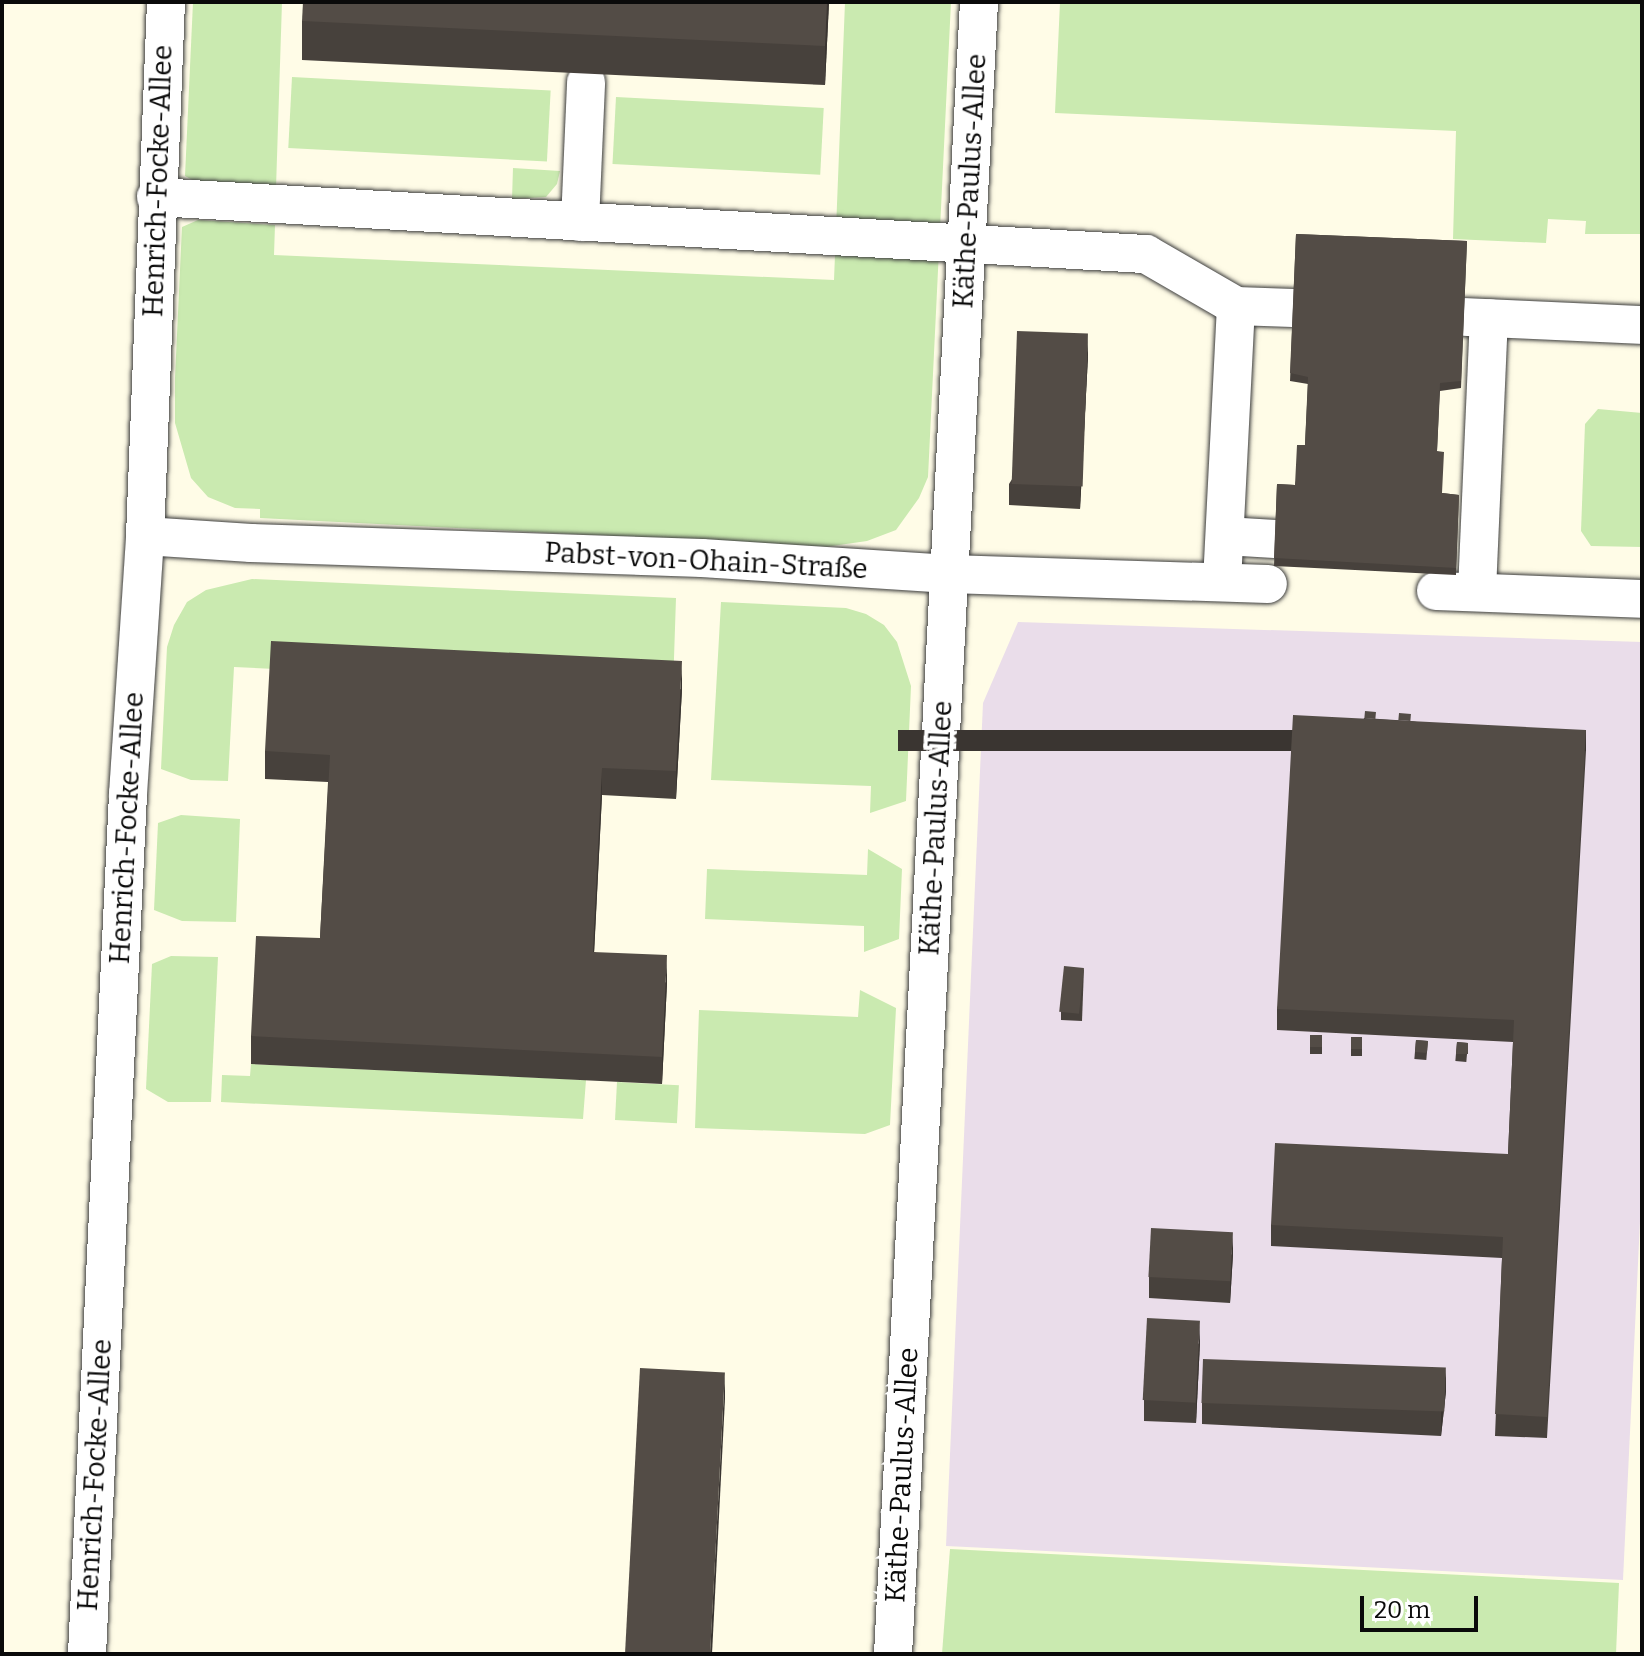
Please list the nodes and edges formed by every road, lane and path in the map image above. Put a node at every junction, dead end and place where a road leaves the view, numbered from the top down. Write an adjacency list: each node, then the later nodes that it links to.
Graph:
1 (166, 2): 4 (lane, Henrich-Focke-Allee)
2 (979, 2): 6 (lane, Käthe-Paulus-Allee)
3 (586, 82): 5 (lane)
4 (156, 197): 5 (lane); 10 (lane, Henrich-Focke-Allee)
5 (580, 222): 6 (lane)
6 (966, 245): 7 (lane); 15 (lane, Käthe-Paulus-Allee)
7 (1236, 306): 8 (lane); 11 (lane)
8 (1293, 308)
9 (1642, 325): 14 (lane)
10 (145, 536): 15 (lane, Pabst-von-Ohain-Straße); 21 (lane, Henrich-Focke-Allee)
11 (1225, 536): 12 (lane); 16 (lane)
12 (1275, 539)
13 (1443, 545): 14 (lane)
14 (1480, 551): 19 (lane)
15 (949, 574): 16 (lane, Pabst-von-Ohain-Straße); 22 (lane, Käthe-Paulus-Allee)
16 (1222, 582): 17 (lane, Pabst-von-Ohain-Straße)
17 (1268, 584)
18 (1436, 591): 19 (lane)
19 (1477, 591): 20 (lane)
20 (1642, 599)
21 (87, 1654)
22 (893, 1654)

